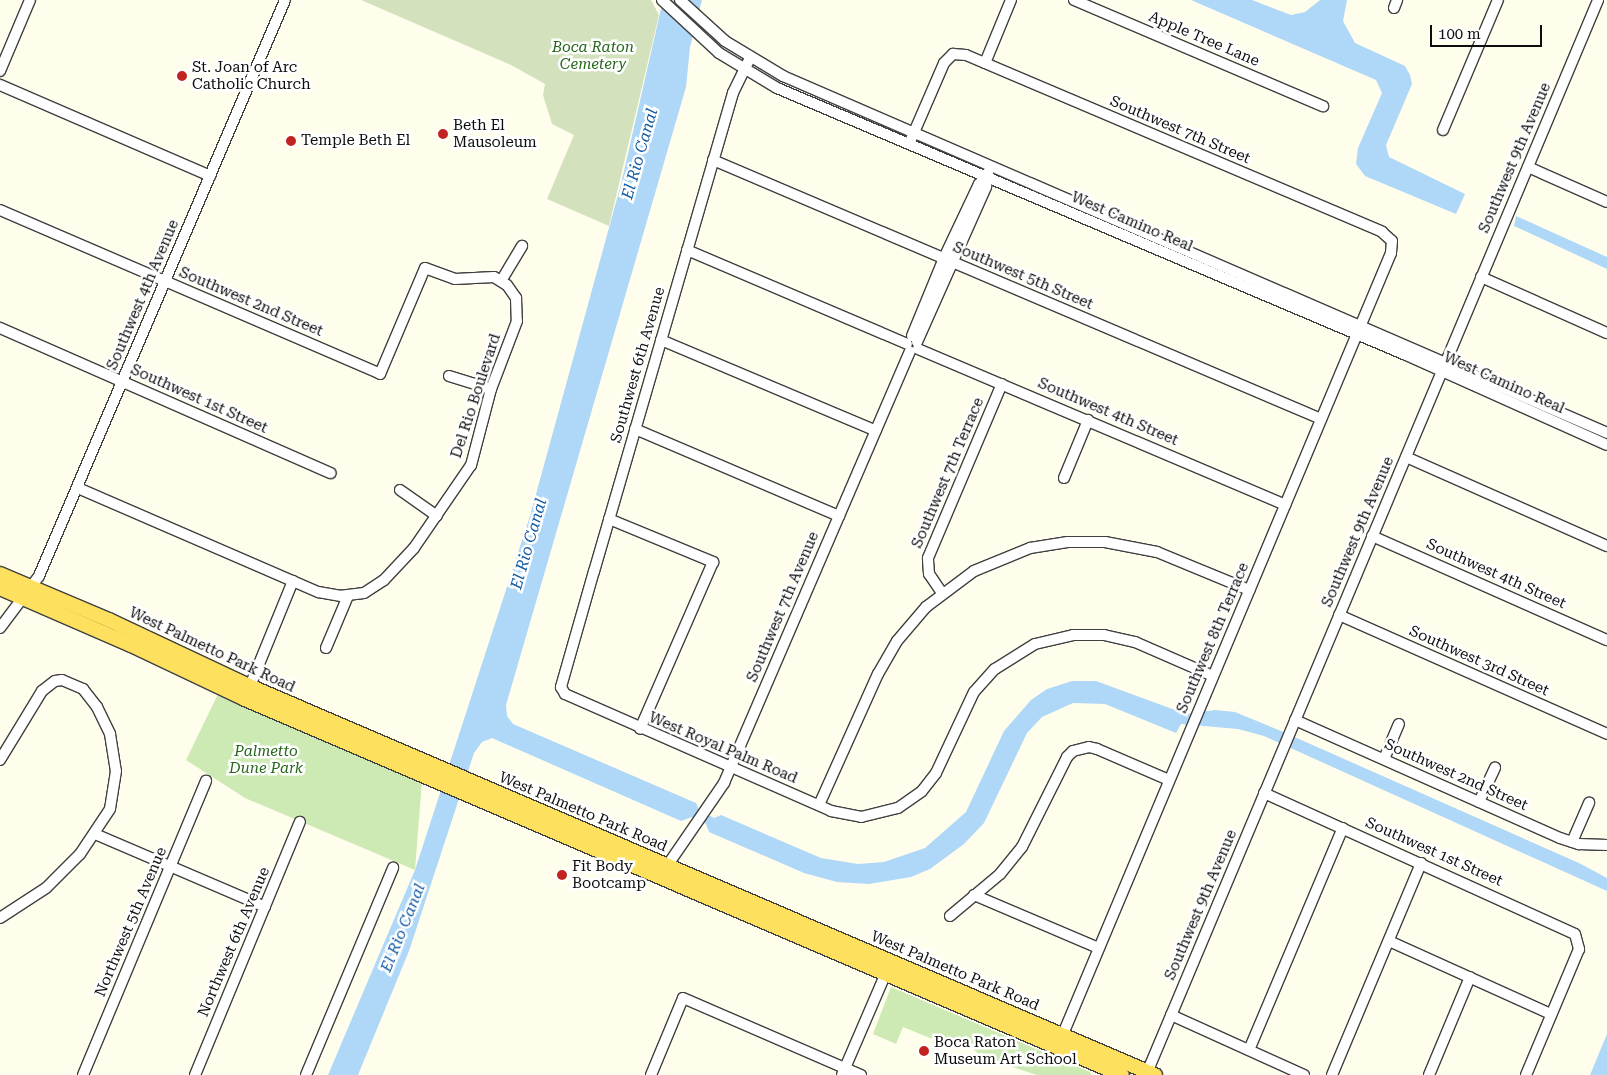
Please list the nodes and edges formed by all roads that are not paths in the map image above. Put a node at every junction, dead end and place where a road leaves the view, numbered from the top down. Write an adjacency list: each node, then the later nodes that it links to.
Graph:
1 (284, 0): 23 (street, Southwest 4th Avenue)
2 (662, 0): 10 (street, West Camino Real)
3 (680, 0): 9 (street, West Camino Real)
4 (1011, 0): 12 (street)
5 (1074, 0): 16 (street, Apple Tree Lane)
6 (1498, 0): 17 (street)
7 (1598, 0): 21 (street, Southwest 9th Avenue)
8 (28, 1): 14 (street)
9 (713, 32): 10 (street); 11 (street, West Camino Real)
10 (696, 34): 13 (street, West Camino Real)
11 (750, 58): 13 (street, Southwest 6th Avenue); 18 (street, West Camino Real)
12 (985, 62): 18 (street, Southwest 7th Street); 26 (street, Southwest 7th Street)
13 (743, 70): 19 (street, West Camino Real); 20 (street, Southwest 6th Avenue)
14 (0, 71)
15 (0, 85): 23 (street)
16 (1323, 106)
17 (1443, 130)
18 (914, 132): 19 (street); 22 (street, West Camino Real)
19 (909, 144): 22 (street, West Camino Real)
20 (713, 160): 29 (street, Southwest 6th Avenue); 31 (street, Southwest 5th Street)
21 (1528, 167): 24 (street); 32 (street, Southwest 9th Avenue)
22 (987, 174): 28 (street, West Camino Real); 30 (street, West Camino Real); 31 (street, Southwest 7th Avenue)
23 (210, 176): 33 (street, Southwest 4th Avenue)
24 (1607, 202)
25 (0, 210): 33 (street, Southwest 2nd Street)
26 (1392, 240): 35 (street, Southwest 8th Terrace)
27 (522, 246): 34 (street)
28 (1185, 249): 30 (street); 35 (street, West Camino Real)
29 (687, 250): 39 (street, Southwest 6th Avenue); 40 (street, Southwest 4th Street)
30 (1180, 259): 38 (street, West Camino Real)
31 (949, 260): 40 (street, Southwest 7th Avenue); 47 (street, Southwest 5th Street)
32 (1481, 277): 37 (street); 41 (street, Southwest 9th Avenue)
33 (165, 281): 34 (street, Southwest 2nd Street); 44 (street, Southwest 4th Avenue)
34 (501, 281): 46 (street, Del Rio Boulevard)
35 (1361, 324): 38 (street, Southwest 8th Terrace); 41 (street, West Camino Real)
36 (0, 328): 44 (street, Southwest 1st Street)
37 (1607, 333)
38 (1357, 334): 42 (street, West Camino Real); 47 (street, Southwest 8th Terrace)
39 (661, 340): 49 (street, Southwest 6th Avenue); 50 (street)
40 (912, 345): 45 (street, Southwest 4th Street); 50 (street, Southwest 7th Avenue)
41 (1446, 362): 42 (street, Southwest 9th Avenue); 51 (street, West Camino Real)
42 (1442, 372): 52 (street, West Camino Real); 53 (street, Southwest 9th Avenue)
43 (449, 376): 46 (street)
44 (122, 382): 54 (street, Southwest 1st Street); 56 (street, Southwest 4th Avenue)
45 (1002, 384): 48 (street, Southwest 4th Street); 69 (street, Southwest 7th Terrace)
46 (491, 389): 59 (street, Del Rio Boulevard)
47 (1321, 419): 58 (street, Southwest 8th Terrace)
48 (1088, 420): 55 (street); 58 (street, Southwest 4th Street)
49 (635, 429): 60 (street); 61 (street, Southwest 6th Avenue)
50 (876, 431): 60 (street, Southwest 7th Avenue)
51 (1607, 433)
52 (1607, 445)
53 (1406, 457): 62 (street, Southwest 9th Avenue); 63 (street)
54 (331, 473)
55 (1064, 478)
56 (78, 488): 65 (street); 68 (street, Southwest 4th Avenue)
57 (400, 490): 59 (street)
58 (1285, 504): 67 (street, Southwest 8th Terrace)
59 (437, 516): 70 (street, Del Rio Boulevard)
60 (839, 516): 85 (street, Southwest 7th Avenue)
61 (609, 519): 76 (street, Southwest 6th Avenue); 80 (street)
62 (1372, 536): 71 (street, Southwest 9th Avenue); 73 (street, Southwest 4th Street)
63 (1607, 546)
64 (0, 574): 68 (main road, West Palmetto Park Road)
65 (293, 581): 70 (street, Del Rio Boulevard); 77 (street)
66 (0, 588): 68 (main road, West Palmetto Park Road)
67 (1249, 590): 69 (street); 75 (street, Southwest 8th Terrace)
68 (28, 593): 72 (street, Southwest 4th Avenue); 77 (main road, West Palmetto Park Road)
69 (942, 593): 92 (street)
70 (348, 596): 74 (street)
71 (1339, 615): 78 (street, Southwest 9th Avenue); 81 (street, Southwest 3rd Street)
72 (0, 628)
73 (1607, 640)
74 (326, 648)
75 (1213, 676): 86 (street, Southwest 8th Terrace); 92 (street, West Royal Palm Road)
76 (562, 683): 80 (street, West Royal Palm Road)
77 (247, 693): 89 (main road, West Palmetto Park Road); 89 (main road, West Palmetto Park Road)
78 (1295, 720): 83 (street, Southwest 2nd Street); 88 (street, Southwest 9th Avenue)
79 (1399, 724): 83 (street)
80 (640, 728): 85 (street, West Royal Palm Road)
81 (1607, 734)
82 (0, 760): 95 (street)
83 (1384, 760): 90 (street, Southwest 2nd Street)
84 (1495, 766): 90 (street)
85 (731, 768): 92 (street, West Royal Palm Road); 103 (street, Southwest 7th Avenue)
86 (1169, 780): 105 (street); 110 (street, Southwest 8th Terrace)
87 (206, 781): 102 (street, Northwest 5th Avenue)
88 (1264, 793): 94 (street, Southwest 1st Street); 114 (street, Southwest 9th Avenue)
89 (486, 795): 96 (main road, West Palmetto Park Road); 97 (main road, West Palmetto Park Road)
90 (1479, 802): 98 (street, Southwest 2nd Street)
91 (1589, 802): 98 (street)
92 (819, 806)
93 (300, 822): 106 (street, Northwest 6th Avenue)
94 (1343, 828): 101 (street, Southwest 1st Street); 116 (street)
95 (95, 834): 102 (street); 108 (street)
96 (557, 834): 97 (main road); 100 (main road, West Palmetto Park Road)
97 (608, 840): 103 (main road, West Palmetto Park Road)
98 (1572, 842): 99 (street, Southwest 2nd Street)
99 (1607, 845)
100 (614, 858): 103 (main road); 111 (main road, West Palmetto Park Road)
101 (1421, 863): 109 (street); 113 (street, Southwest 1st Street)
102 (170, 866): 106 (street); 120 (street, Northwest 5th Avenue)
103 (667, 866): 111 (main road, West Palmetto Park Road)
104 (393, 868): 122 (street)
105 (974, 895): 107 (street); 110 (street)
106 (265, 907): 121 (street, Northwest 6th Avenue)
107 (950, 916)
108 (0, 918)
109 (1389, 941): 112 (street); 128 (street)
110 (1098, 948): 115 (street, Southwest 8th Terrace)
111 (889, 967): 115 (main road, West Palmetto Park Road); 118 (street)
112 (1470, 977): 113 (street); 129 (street)
113 (1551, 1014): 130 (street)
114 (1171, 1015): 116 (street); 119 (street, Southwest 9th Avenue)
115 (1060, 1040): 117 (main road, West Palmetto Park Road); 119 (main road, West Palmetto Park Road)
116 (1249, 1050): 127 (street)
117 (1091, 1061): 125 (street); 126 (main road, West Palmetto Park Road)
118 (844, 1072): 123 (street); 124 (street)
119 (1149, 1074)
120 (83, 1075)
121 (195, 1075)
122 (306, 1075)
123 (651, 1075)
124 (861, 1075)
125 (1095, 1075)
126 (1122, 1075)
127 (1304, 1075)
128 (1332, 1075)
129 (1429, 1075)
130 (1526, 1075)

